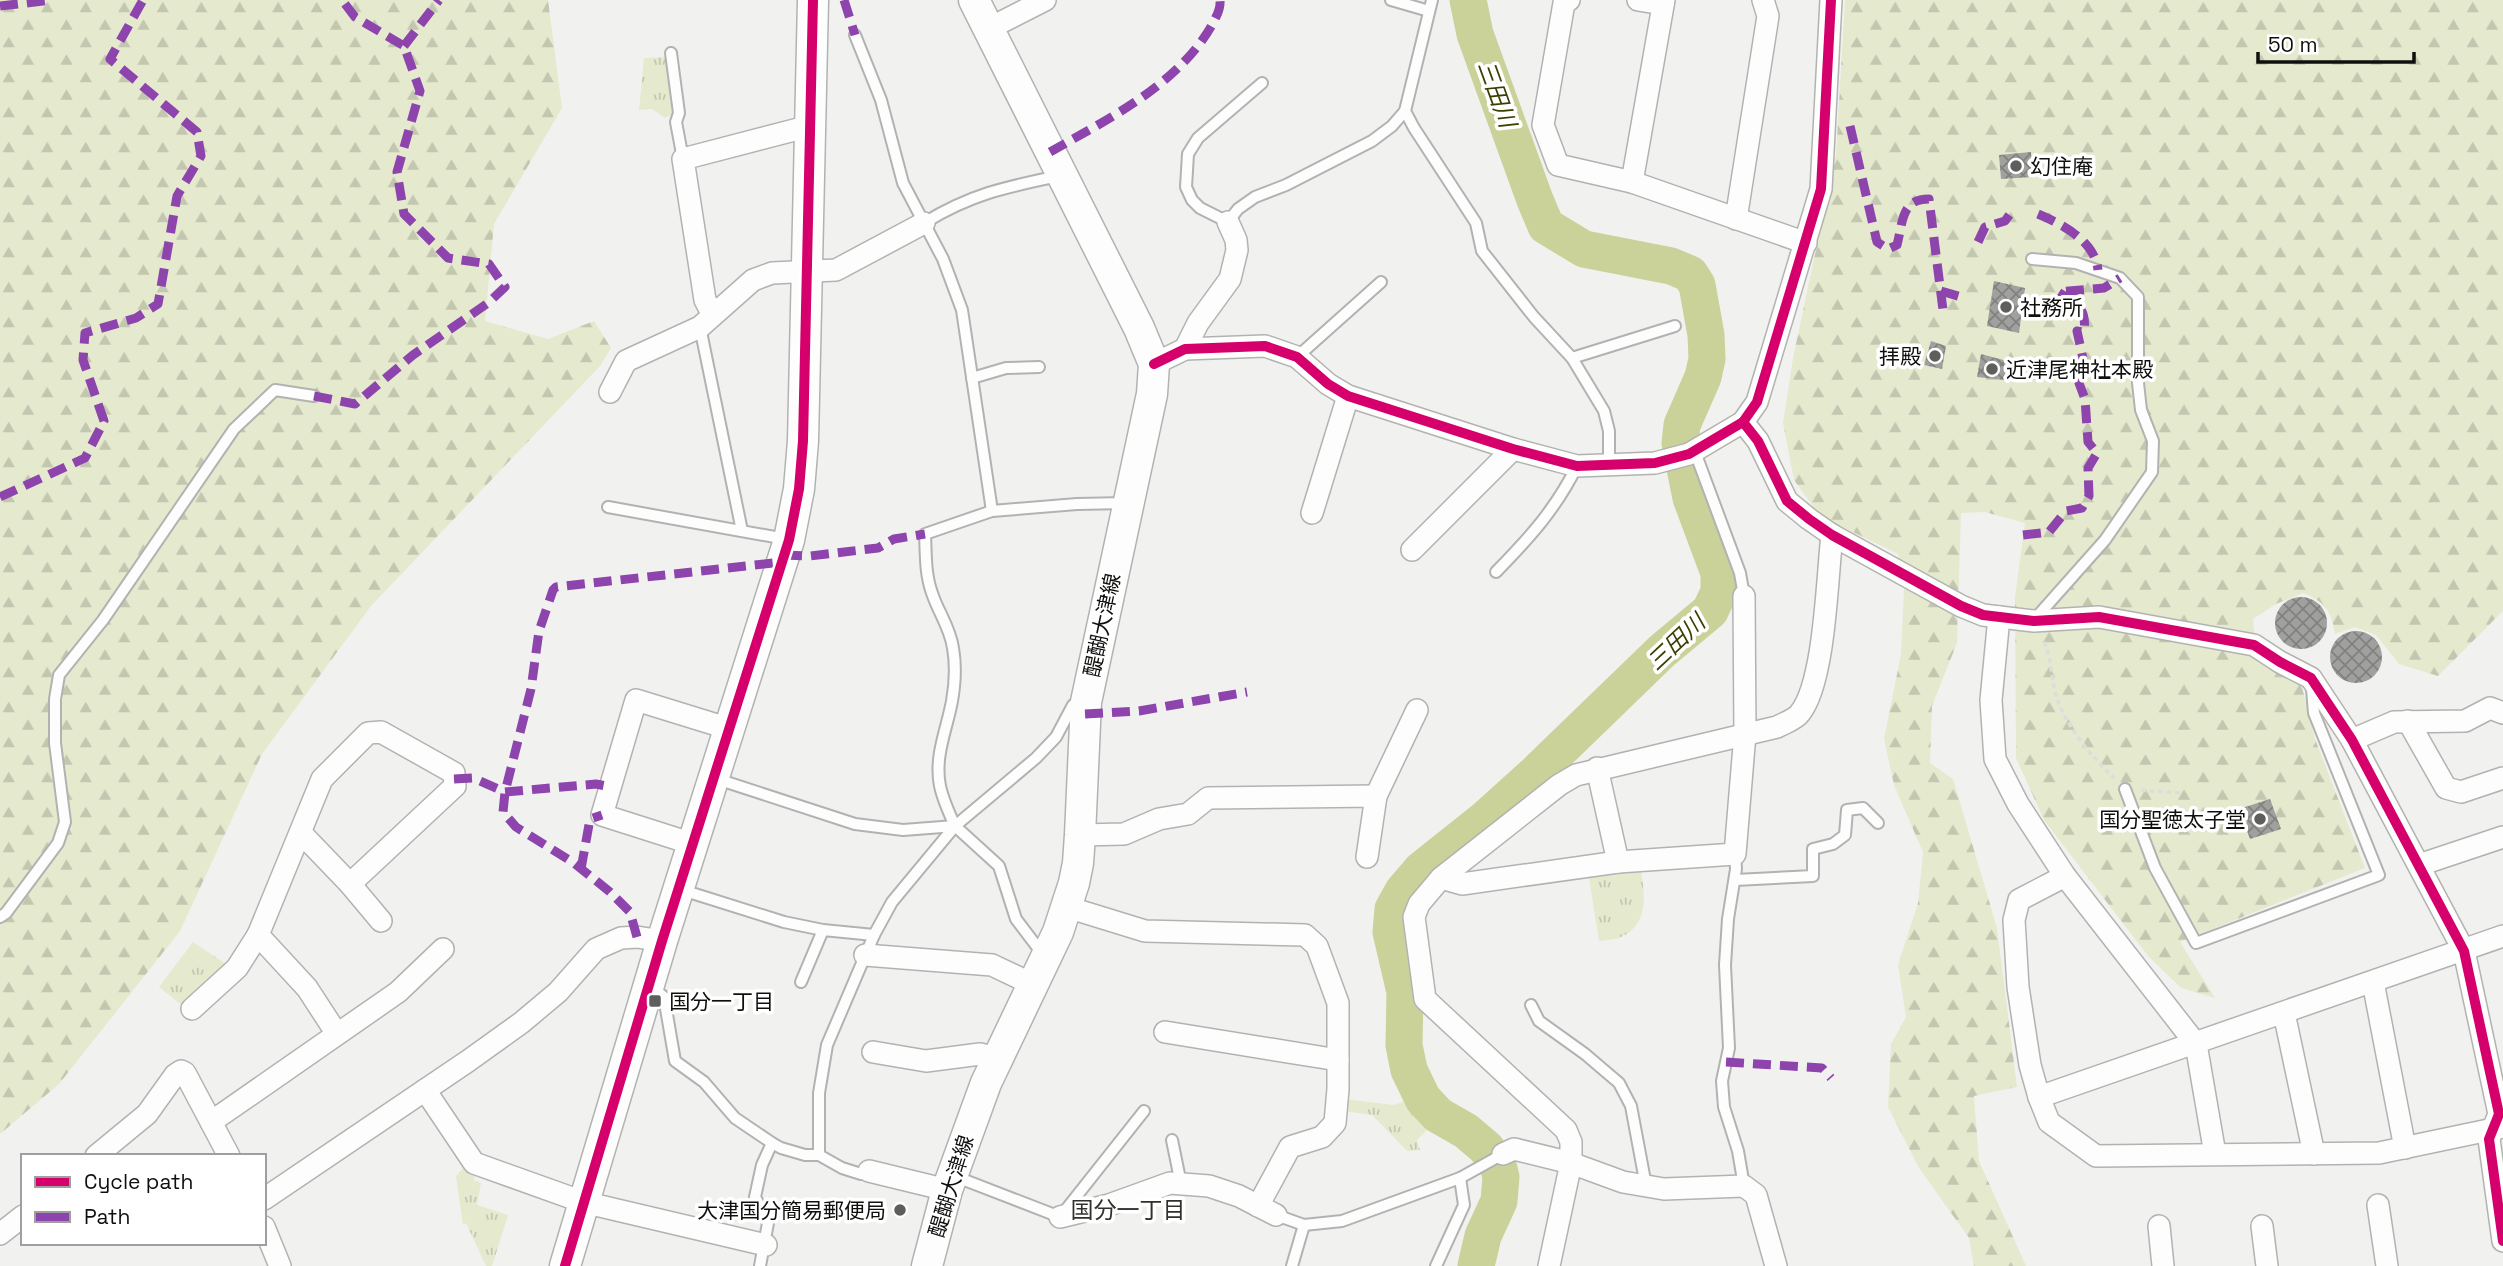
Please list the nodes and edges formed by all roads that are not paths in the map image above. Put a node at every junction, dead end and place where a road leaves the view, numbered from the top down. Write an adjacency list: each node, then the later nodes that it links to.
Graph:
1 (813, 0): 16 (main road)
2 (974, 0): 11 (main road, 醍醐大津線)
3 (1045, 0): 11 (street)
4 (1391, 0): 10 (lane)
5 (1569, 0): 19 (street)
6 (1637, 0): 9 (street)
7 (1763, 0): 20 (street)
8 (1830, 0): 23 (street)
9 (1664, 2): 19 (street)
10 (1430, 6): 15 (lane)
11 (988, 29): 18 (main road, 醍醐大津線)
12 (855, 35): 22 (lane)
13 (671, 53): 17 (lane)
14 (1262, 83): 21 (lane)
15 (1405, 111): 21 (lane); 31 (lane)
16 (810, 126): 17 (street); 25 (main road)
17 (683, 159): 27 (street)
18 (1061, 175): 22 (lane); 32 (main road, 醍醐大津線)
19 (1632, 182): 20 (street)
20 (1736, 219): 23 (street)
21 (1228, 222): 29 (street)
22 (924, 223): 25 (street); 34 (lane)
23 (1805, 243): 38 (street)
24 (2032, 259): 54 (lane)
25 (805, 271): 27 (street); 49 (main road)
26 (1381, 282): 30 (lane)
27 (706, 321): 35 (street); 47 (lane)
28 (1675, 326): 31 (lane)
29 (1185, 349): 30 (street); 32 (street)
30 (1297, 356): 36 (street)
31 (1572, 358): 42 (lane)
32 (1154, 364): 43 (main road, 醍醐大津線)
33 (1039, 367): 34 (lane)
34 (972, 378): 45 (lane)
35 (610, 392)
36 (1348, 396): 39 (street); 46 (street)
37 (314, 397): 84 (lane)
38 (1743, 422): 40 (street); 48 (street)
39 (1513, 449): 41 (street); 50 (street)
40 (1685, 455): 42 (street); 52 (lane)
41 (1577, 466): 42 (street); 51 (lane)
42 (1609, 466)
43 (1129, 503): 45 (lane); 56 (main road, 醍醐大津線)
44 (608, 507): 47 (lane)
45 (992, 511): 69 (lane)
46 (1312, 513)
47 (742, 531): 49 (lane)
48 (1832, 535): 53 (street); 61 (street)
49 (789, 540): 60 (main road)
50 (1412, 550)
51 (1496, 572)
52 (1744, 596): 61 (street)
53 (1998, 617): 54 (street); 78 (street)
54 (2034, 621): 55 (street)
55 (2311, 678): 62 (street); 66 (lane)
56 (1086, 702): 69 (lane); 71 (main road, 醍醐大津線)
57 (1417, 710): 67 (street)
58 (2503, 713): 59 (street)
59 (2408, 721): 62 (street); 64 (street)
60 (730, 729): 65 (main road); 73 (street)
61 (1745, 734): 63 (street); 74 (street)
62 (2352, 740): 77 (street)
63 (1597, 768): 76 (street); 79 (street)
64 (2503, 778)
65 (714, 779): 69 (lane); 73 (main road)
66 (2125, 789)
67 (1376, 796): 71 (street); 75 (street)
68 (1878, 823): 80 (lane)
69 (955, 826): 88 (lane); 94 (lane)
70 (301, 833): 81 (street); 81 (street); 87 (street)
71 (1080, 835): 83 (main road, 醍醐大津線)
72 (2503, 838): 77 (street)
73 (693, 844): 82 (main road)
74 (1735, 854): 76 (street); 80 (lane)
75 (1367, 857)
76 (1618, 862): 79 (street)
77 (2418, 865): 92 (street)
78 (2066, 876): 106 (street); 111 (street)
79 (1441, 878): 124 (street)
80 (1735, 880): 130 (lane)
81 (350, 884): 85 (street)
82 (679, 890): 86 (lane); 90 (main road)
83 (1067, 907): 94 (main road, 醍醐大津線); 109 (street)
84 (0, 916)
85 (381, 920)
86 (823, 930): 88 (lane); 95 (lane)
87 (258, 935): 100 (street); 104 (street)
88 (874, 935): 93 (lane)
89 (2503, 936): 92 (street)
90 (662, 941): 98 (main road); 110 (street)
91 (443, 949): 104 (street)
92 (2463, 951): 96 (street); 105 (street)
93 (865, 955): 97 (street); 122 (lane)
94 (1045, 957): 97 (main road, 醍醐大津線)
95 (801, 982)
96 (2373, 982): 101 (street); 117 (street)
97 (1032, 984): 108 (main road, 醍醐大津線)
98 (650, 985): 116 (lane); 132 (main road)
99 (1531, 1005): 129 (lane)
100 (192, 1009)
101 (2284, 1013): 106 (street); 121 (street)
102 (1165, 1032): 109 (street)
103 (2503, 1032): 105 (street)
104 (337, 1034): 113 (street)
105 (2482, 1038): 114 (street)
106 (2196, 1044): 111 (street); 120 (street)
107 (873, 1052): 108 (street)
108 (997, 1058): 127 (main road, 醍醐大津線)
109 (1338, 1060): 134 (street)
110 (425, 1090): 131 (street); 132 (street)
111 (2039, 1097): 120 (street)
112 (1144, 1111): 135 (lane)
113 (211, 1122): 118 (street); 119 (street)
114 (2498, 1128): 117 (street); 142 (street)
115 (1172, 1140): 128 (lane)
116 (772, 1143): 122 (lane); 143 (lane)
117 (2405, 1148): 121 (street)
118 (98, 1154)
119 (228, 1154)
120 (2215, 1154): 121 (street)
121 (2314, 1154)
122 (818, 1155): 125 (lane)
123 (1496, 1158): 124 (street); 126 (lane)
124 (1572, 1163): 129 (street); 149 (street)
125 (869, 1171): 127 (street)
126 (1460, 1178): 137 (lane); 148 (lane)
127 (950, 1182): 135 (lane); 146 (main road, 醍醐大津線)
128 (1181, 1184): 134 (street); 135 (street)
129 (1646, 1186): 130 (street)
130 (1744, 1186): 150 (street)
131 (266, 1198)
132 (583, 1202): 143 (street); 145 (main road)
133 (2378, 1205): 153 (street)
134 (1267, 1211): 137 (lane)
135 (1060, 1217)
136 (21, 1218): 141 (street)
137 (1304, 1226): 147 (lane)
138 (2159, 1226): 151 (street)
139 (2262, 1226): 152 (street)
140 (266, 1232): 144 (street)
141 (0, 1234)
142 (2503, 1241)
143 (763, 1256)
144 (280, 1266)
145 (565, 1266)
146 (927, 1266)
147 (1292, 1266)
148 (1436, 1266)
149 (1549, 1266)
150 (1776, 1266)
151 (2163, 1266)
152 (2267, 1266)
153 (2387, 1266)

